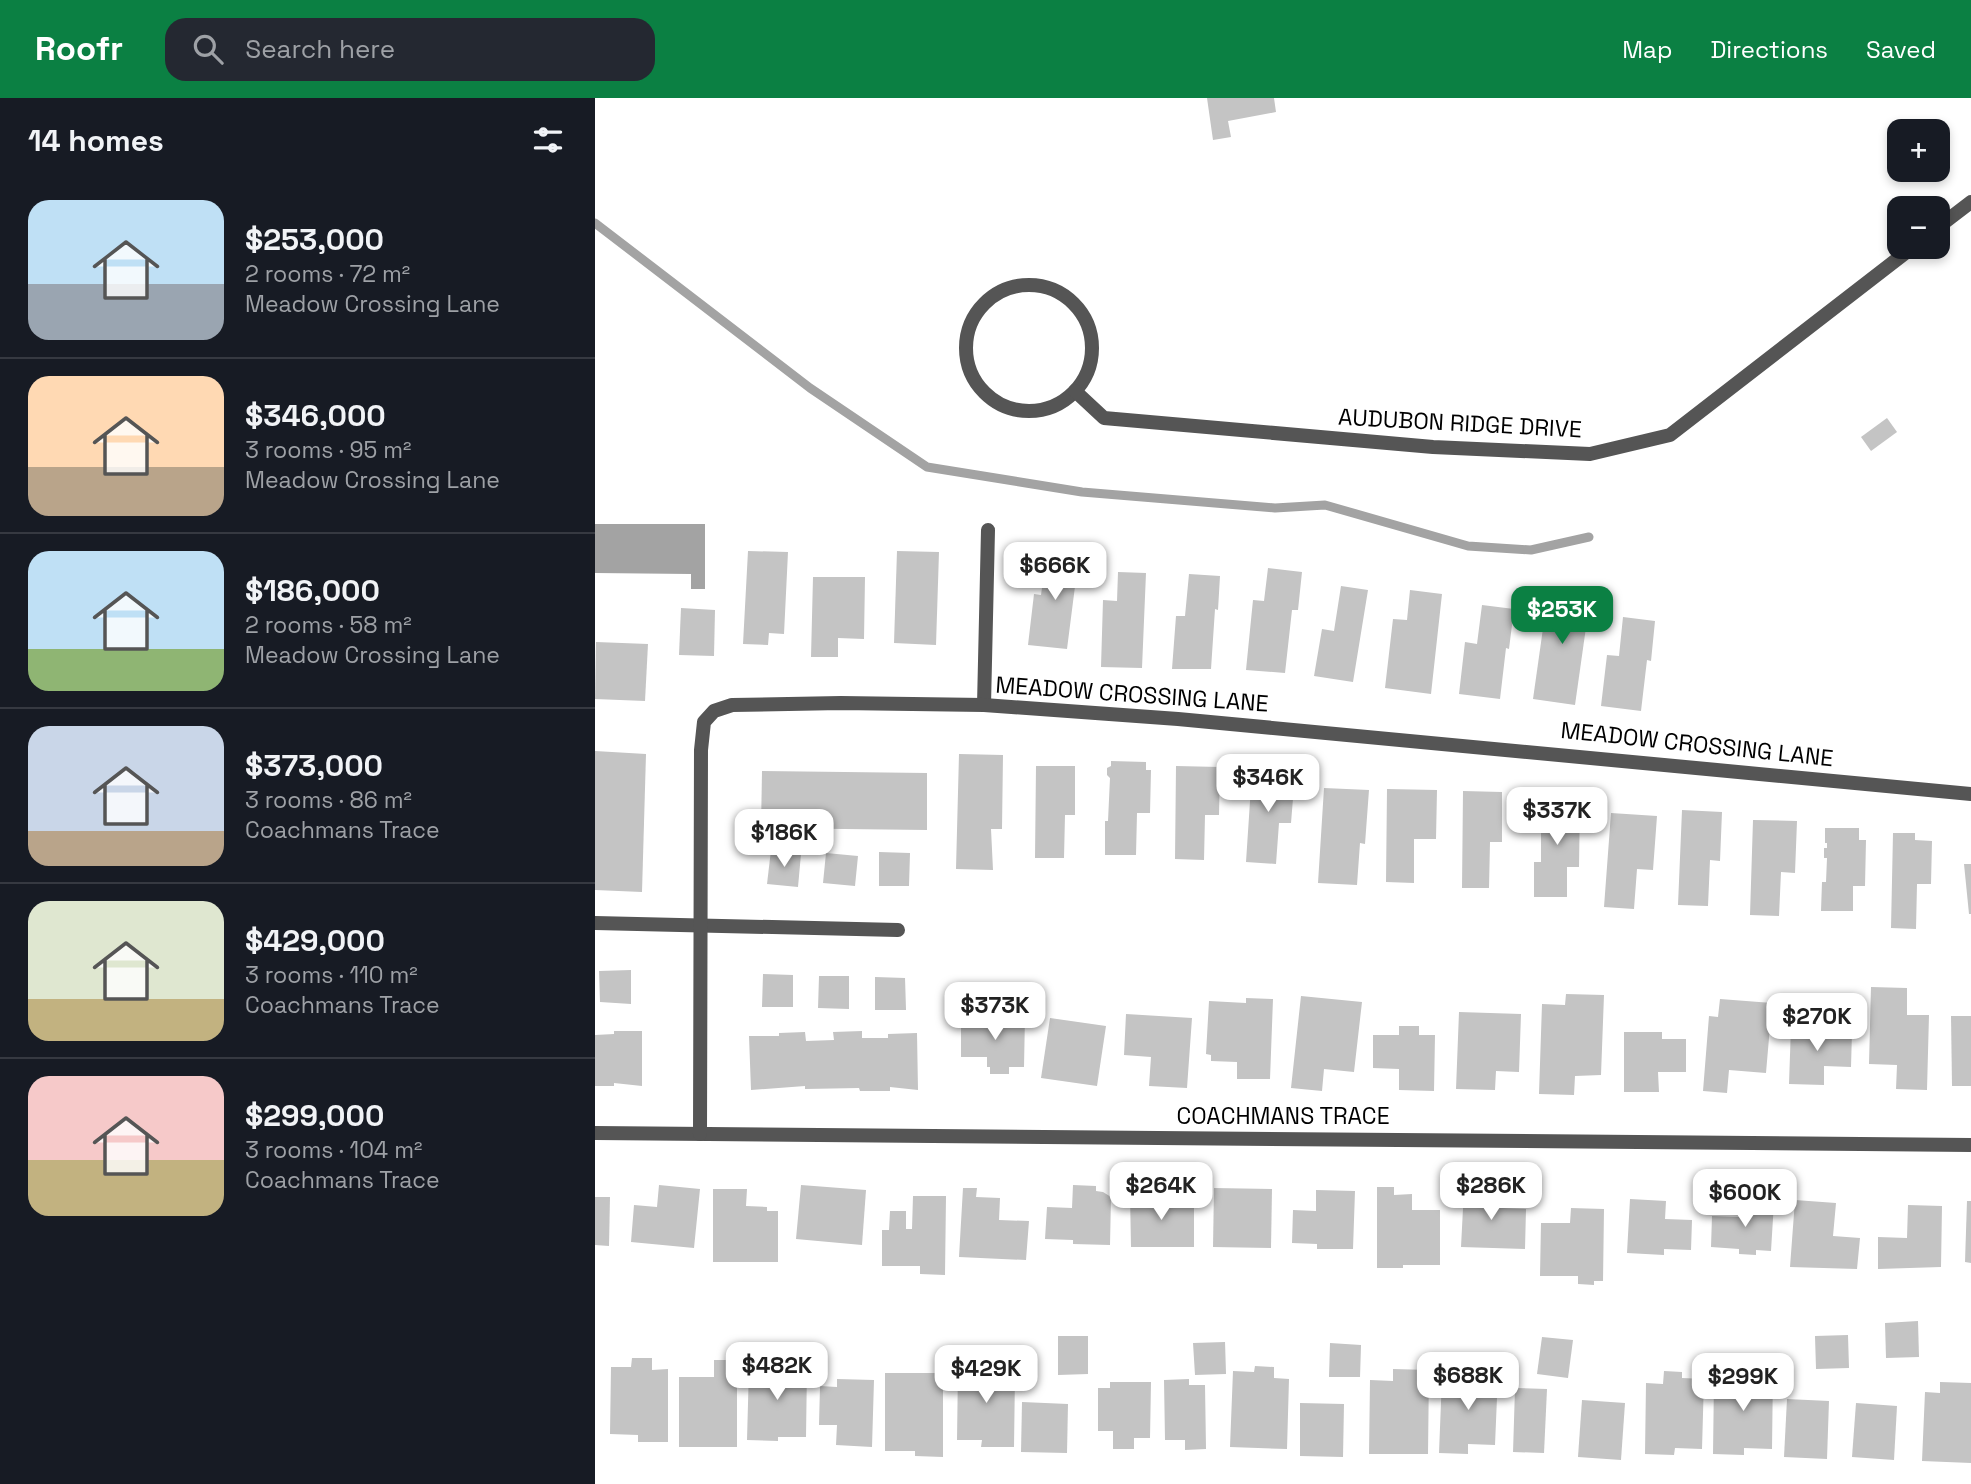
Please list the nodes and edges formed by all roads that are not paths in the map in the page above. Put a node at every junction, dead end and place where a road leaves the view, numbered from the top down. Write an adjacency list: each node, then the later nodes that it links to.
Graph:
1 (1971, 202): 2 (street)
2 (1950, 218)
3 (1897, 259): 4 (street, AUDUBON RIDGE DRIVE)
4 (1075, 391): 4 (street)
5 (988, 530): 6 (street)
6 (984, 705): 7 (street, MEADOW CROSSING LANE); 9 (street, MEADOW CROSSING LANE)
7 (1971, 794)
8 (595, 923): 9 (street)
9 (701, 926): 10 (street); 12 (street, MEADOW CROSSING LANE)
10 (898, 930)
11 (595, 1133): 12 (street, COACHMANS TRACE)
12 (700, 1134): 13 (street, COACHMANS TRACE)
13 (1971, 1145)

